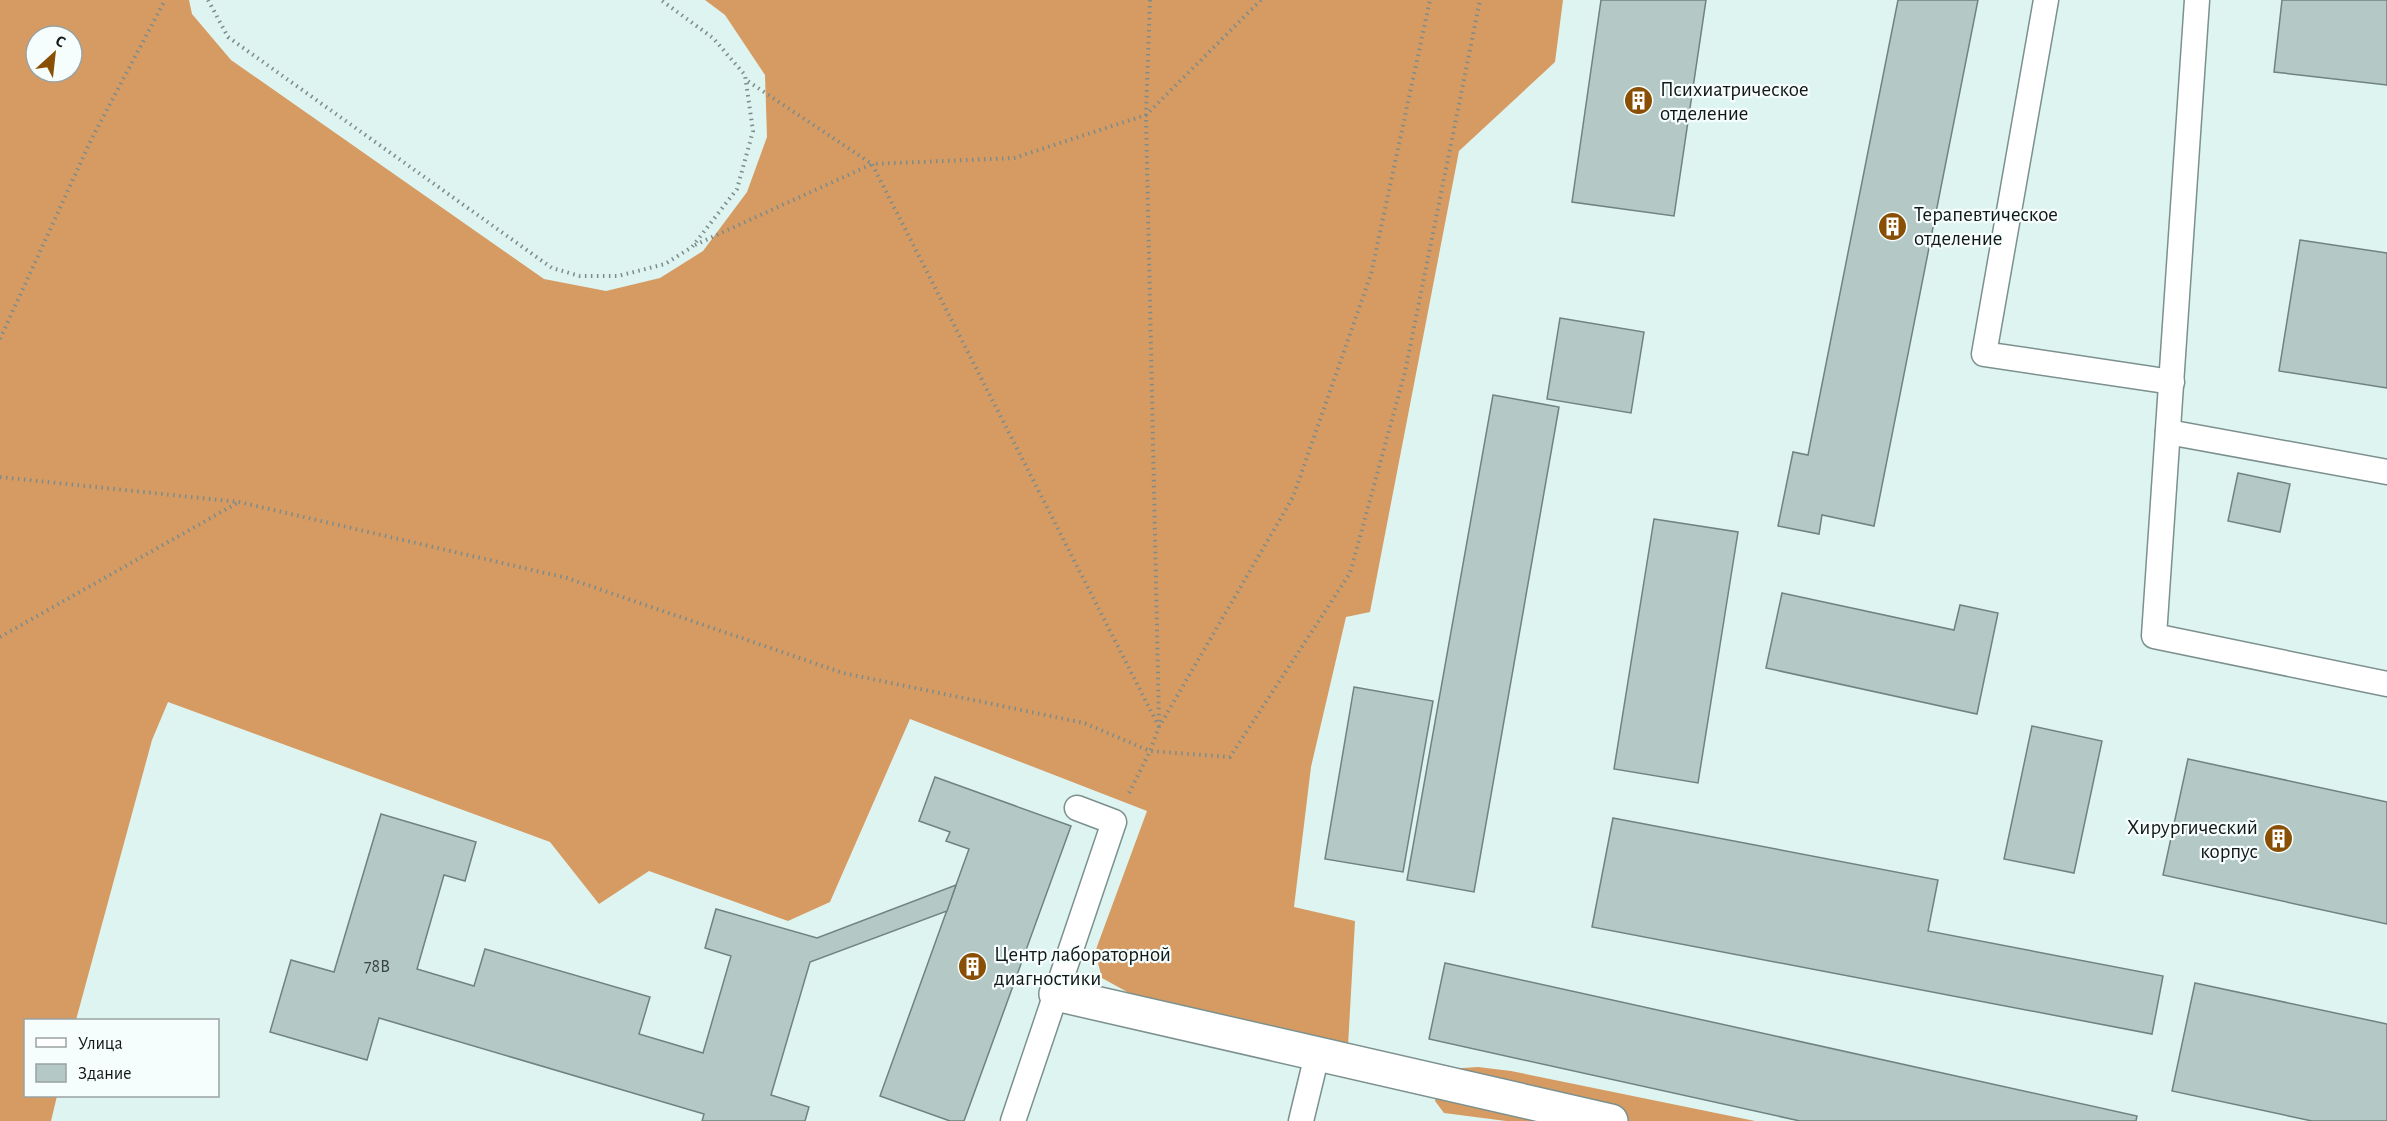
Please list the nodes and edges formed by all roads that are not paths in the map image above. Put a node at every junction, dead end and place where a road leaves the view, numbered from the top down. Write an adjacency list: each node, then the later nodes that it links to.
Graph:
1 (2046, 0): 3 (lane)
2 (2197, 0): 3 (lane)
3 (2172, 382): 4 (lane)
4 (2168, 432): 5 (lane); 6 (lane)
5 (2387, 472)
6 (2387, 684)
7 (1077, 808): 8 (lane)
8 (1056, 994): 9 (street); 10 (lane)
9 (1317, 1055): 11 (lane); 12 (street)
10 (1013, 1121)
11 (1301, 1121)
12 (1611, 1121)

